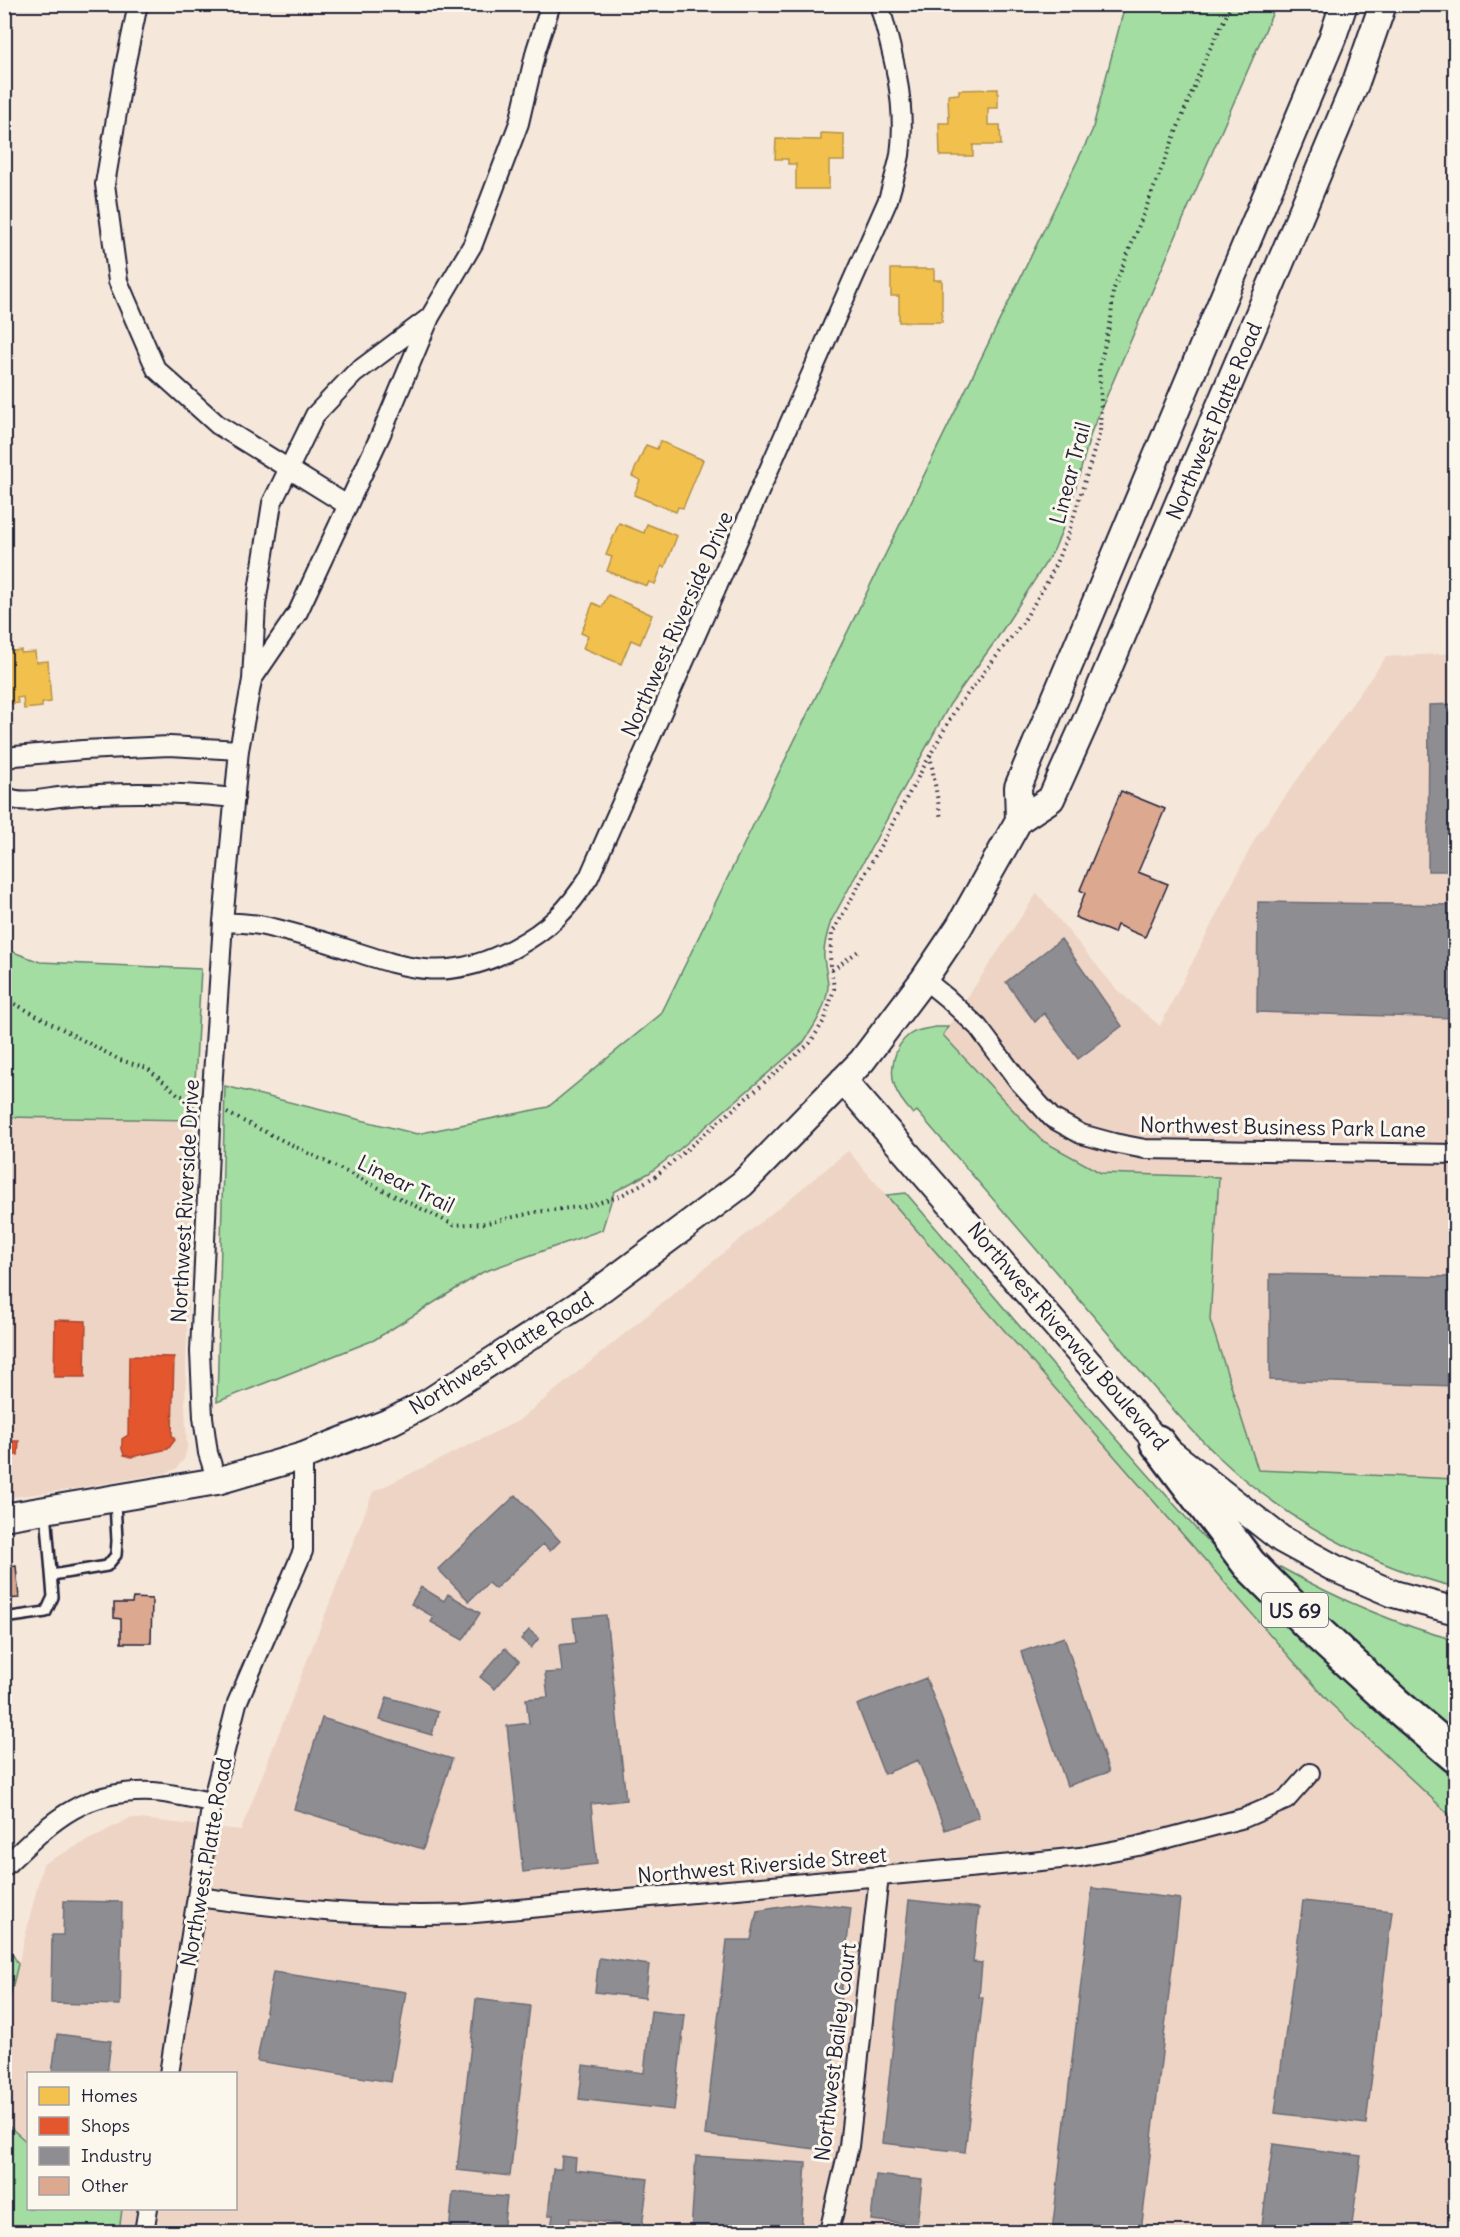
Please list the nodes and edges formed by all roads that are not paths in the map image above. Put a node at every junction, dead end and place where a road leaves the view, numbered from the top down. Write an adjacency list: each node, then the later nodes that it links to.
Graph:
1 (138, 4): 7 (street)
2 (551, 4): 6 (street)
3 (879, 4): 15 (street, Northwest Riverside Drive)
4 (1344, 4): 14 (main road, Northwest Platte Road)
5 (1383, 4): 14 (main road, Northwest Platte Road)
6 (430, 317): 7 (street, Northwest Riverside Drive); 8 (street)
7 (289, 468): 8 (street); 9 (street, Northwest Riverside Drive)
8 (347, 505): 9 (street)
9 (252, 680): 10 (street, Northwest Riverside Drive)
10 (239, 750): 11 (street); 13 (street, Northwest Riverside Drive)
11 (4, 760)
12 (4, 795): 13 (street)
13 (235, 798): 15 (street, Northwest Riverside Drive)
14 (1019, 820): 16 (main road, Northwest Platte Road)
15 (223, 922): 21 (street, Northwest Riverside Drive)
16 (924, 979): 17 (main road, Northwest Platte Road); 18 (street, Northwest Business Park Lane)
17 (843, 1080): 19 (main road, Northwest Riverway Boulevard / US 69); 20 (main road, Northwest Platte Road)
18 (1455, 1154)
19 (1157, 1442): 26 (main road, Northwest Riverway Boulevard / US 69); 28 (highway, US 69)
20 (303, 1456): 21 (main road); 30 (street, Northwest Platte Road)
21 (217, 1481): 22 (main road)
22 (115, 1499): 23 (main road); 25 (lane)
23 (46, 1511): 24 (main road); 25 (lane)
24 (4, 1517)
25 (52, 1575): 27 (lane)
26 (1455, 1611)
27 (4, 1618)
28 (1455, 1756)
29 (1310, 1773): 32 (street, Northwest Riverside Street)
30 (212, 1802): 31 (street); 33 (street, Northwest Platte Road)
31 (4, 1867)
32 (879, 1876): 33 (street, Northwest Riverside Street); 37 (street, Northwest Bailey Court)
33 (198, 1897): 34 (street, Northwest Platte Road)
34 (169, 2072)
35 (148, 2210): 36 (street)
36 (144, 2232)
37 (829, 2232)

